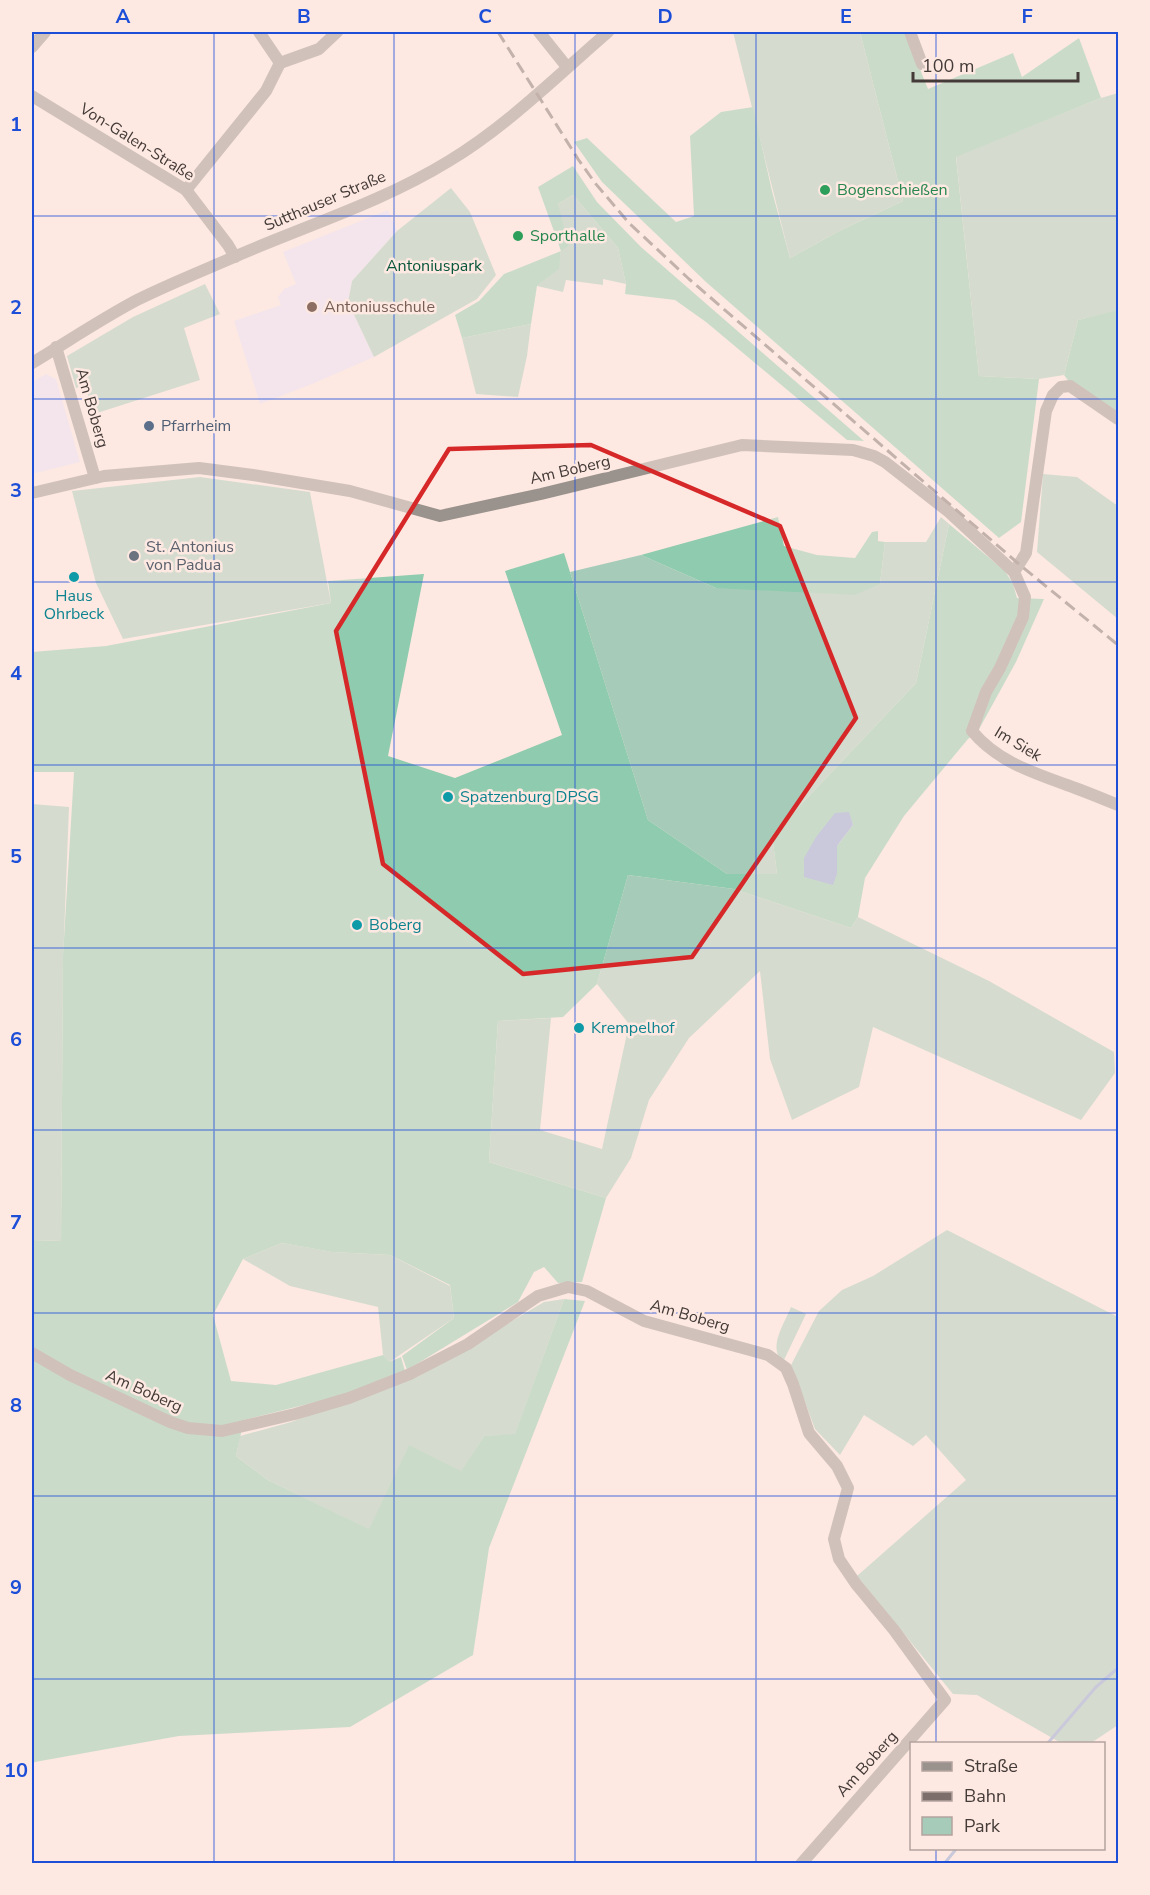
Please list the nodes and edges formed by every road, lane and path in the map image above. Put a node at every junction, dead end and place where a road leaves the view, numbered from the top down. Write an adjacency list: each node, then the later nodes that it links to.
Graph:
1 (45, 32): 7 (street)
2 (259, 32): 8 (street)
3 (337, 32): 8 (street)
4 (539, 32): 10 (street)
5 (608, 32): 10 (street, Sutthauser Straße)
6 (910, 32): 9 (street)
7 (32, 47)
8 (280, 63): 12 (street)
9 (922, 64)
10 (567, 67): 13 (street, Sutthauser Straße)
11 (32, 96): 12 (street, Von-Galen-Straße)
12 (186, 190): 13 (street, Von-Galen-Straße)
13 (235, 257): 14 (street, Sutthauser Straße)
14 (56, 347): 15 (street, Sutthauser Straße); 17 (street, Am Boberg)
15 (32, 363)
16 (1119, 419): 19 (street)
17 (95, 478): 18 (street, Am Boberg); 19 (street, Am Boberg)
18 (32, 493)
19 (1014, 572): 20 (street, Am Boberg)
20 (1025, 597): 21 (street, Im Siek)
21 (1119, 805)
22 (32, 1353): 23 (street, Am Boberg)
23 (801, 1863)

